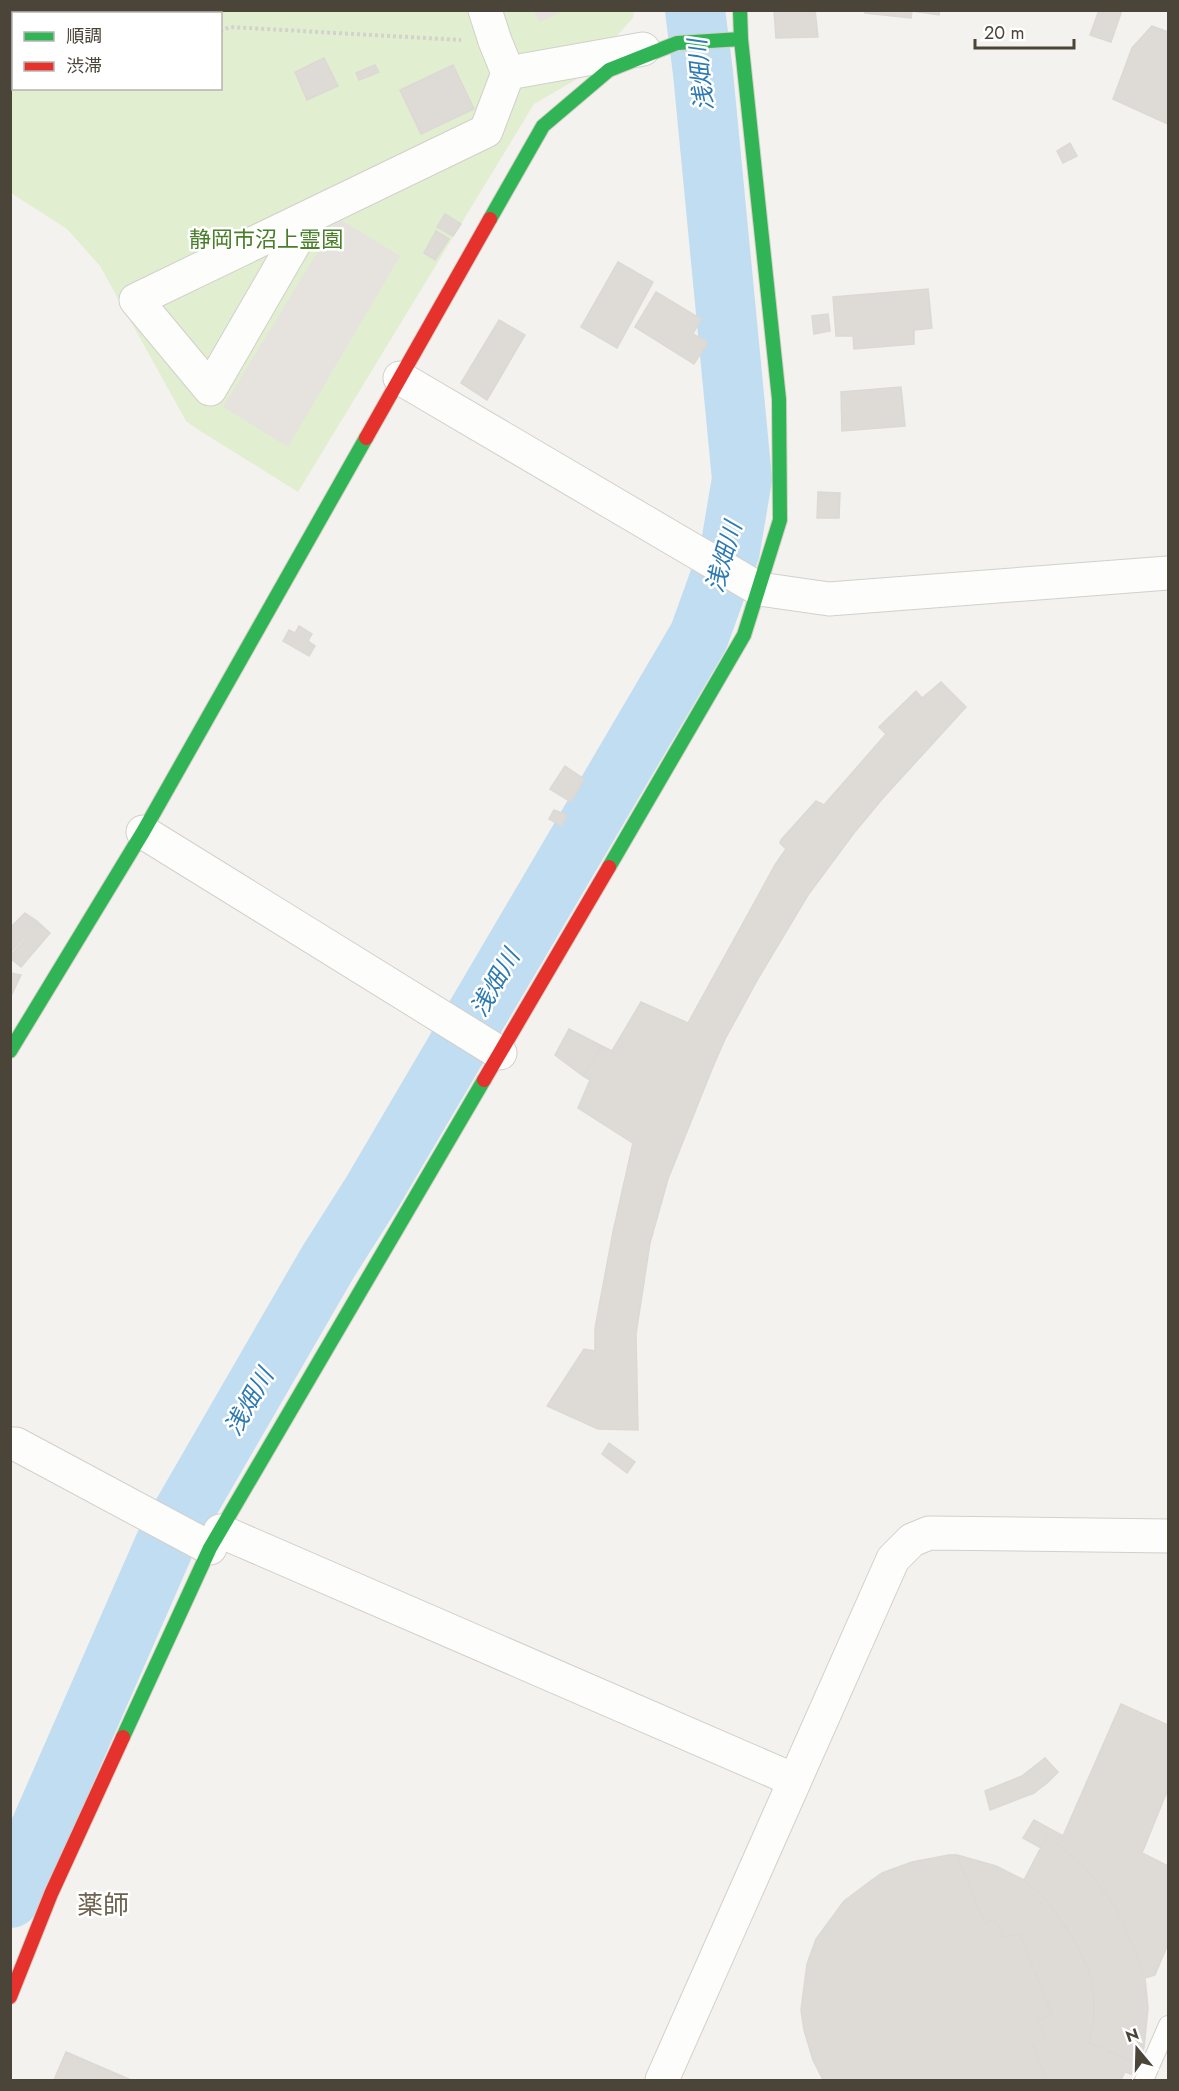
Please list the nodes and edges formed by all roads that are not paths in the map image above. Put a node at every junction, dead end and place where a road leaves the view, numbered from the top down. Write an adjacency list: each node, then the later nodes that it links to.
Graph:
1 (484, 10): 5 (street)
2 (740, 10): 3 (street)
3 (741, 39): 4 (street); 9 (street)
4 (677, 43): 5 (street); 7 (street)
5 (508, 73): 6 (street)
6 (309, 216): 6 (street)
7 (400, 378): 9 (street); 10 (street)
8 (1168, 573): 9 (street)
9 (759, 590): 12 (street)
10 (143, 832): 11 (street); 12 (street)
11 (10, 1051)
12 (500, 1053): 15 (street)
13 (10, 1444): 15 (street)
14 (1168, 1536): 16 (street)
15 (215, 1540): 16 (street); 17 (street)
16 (794, 1780): 19 (street)
17 (10, 1997)
18 (1168, 2025): 20 (lane)
19 (662, 2080)
20 (1144, 2080)

